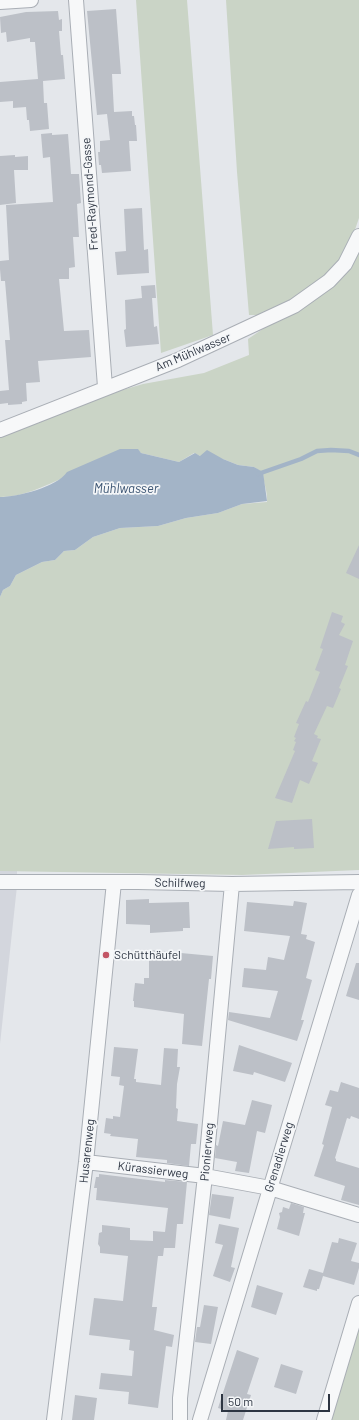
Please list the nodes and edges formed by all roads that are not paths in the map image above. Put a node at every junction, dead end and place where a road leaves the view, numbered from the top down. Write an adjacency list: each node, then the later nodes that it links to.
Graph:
1 (31, 0): 3 (street)
2 (76, 0): 5 (street, Fred-Raymond-Gasse)
3 (0, 2)
4 (359, 236): 5 (street, Am Mühlwasser)
5 (105, 387): 6 (street, Am Mühlwasser)
6 (0, 430)
7 (0, 882): 8 (street, Schilfweg)
8 (114, 882): 10 (street, Schilfweg); 12 (street, Husarenweg)
9 (359, 882): 10 (street, Schilfweg)
10 (232, 884): 13 (street, Pionierweg)
11 (359, 895): 14 (street, Grenadierweg)
12 (86, 1162): 13 (street, Kürassierweg); 17 (street, Husarenweg)
13 (205, 1176): 14 (street, Kürassierweg); 18 (street, Pionierweg)
14 (270, 1188): 15 (street, Kürassierweg); 19 (street, Grenadierweg)
15 (359, 1215)
16 (359, 1303): 20 (street)
17 (54, 1420)
18 (180, 1420)
19 (200, 1420)
20 (324, 1420)

